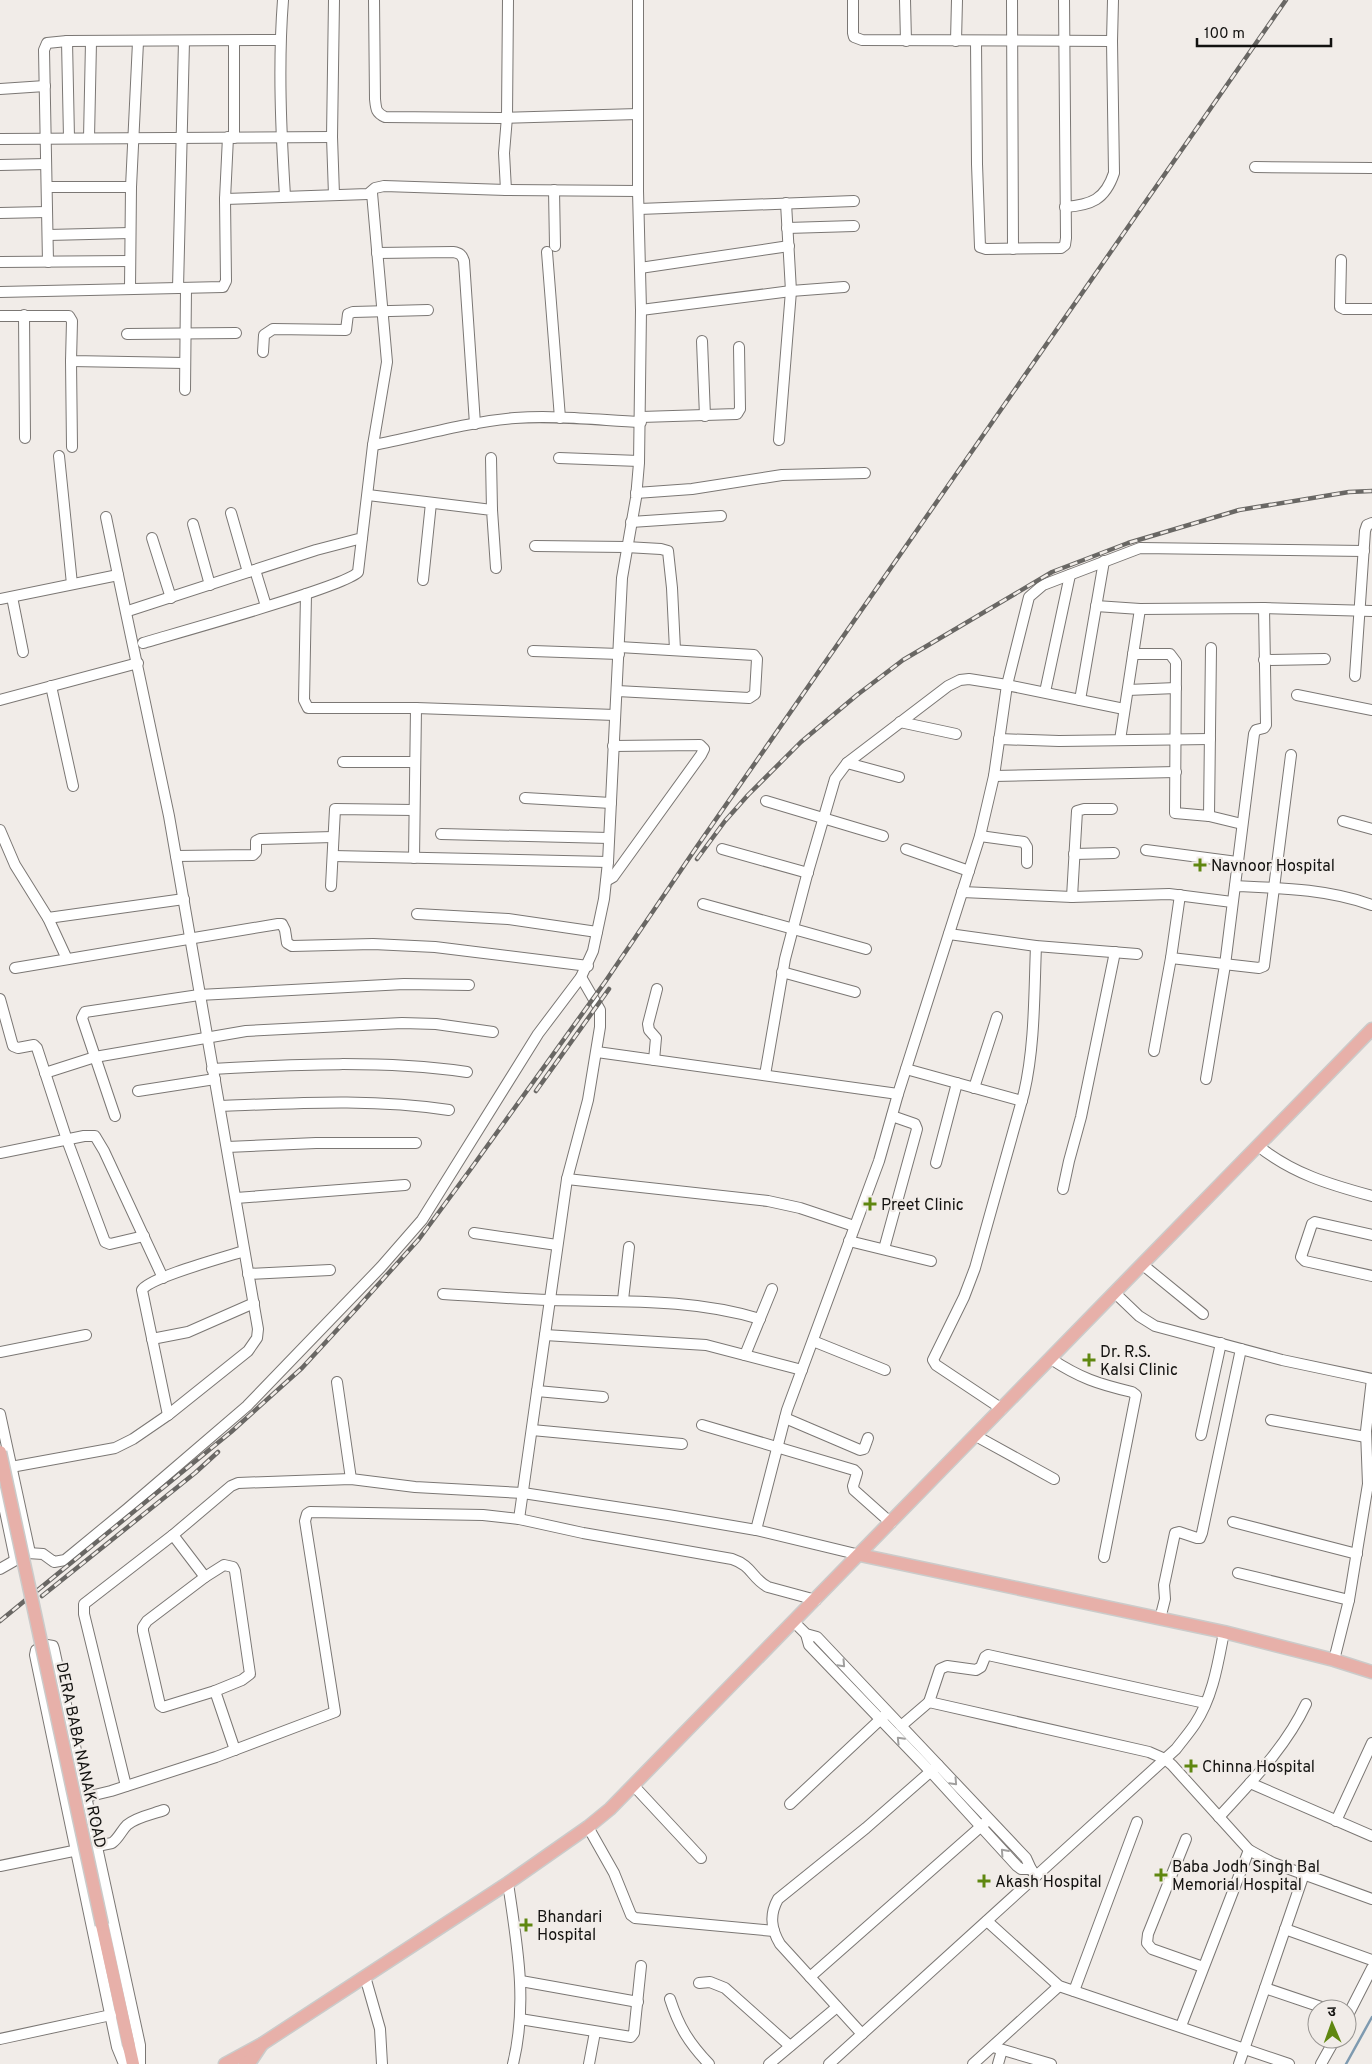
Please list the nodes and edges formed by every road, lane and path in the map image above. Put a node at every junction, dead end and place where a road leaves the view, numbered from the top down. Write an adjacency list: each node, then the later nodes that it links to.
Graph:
1 (283, 0): 12 (street)
2 (334, 0): 29 (street)
3 (374, 0): 27 (street)
4 (508, 0): 27 (street)
5 (638, 0): 26 (street)
6 (853, 0): 17 (street)
7 (905, 0): 17 (street)
8 (957, 0): 18 (street)
9 (1012, 0): 20 (street)
10 (1064, 0): 21 (street)
11 (1113, 0): 13 (street)
12 (280, 40): 16 (street); 28 (street)
13 (1112, 40): 21 (street); 52 (street)
14 (67, 41): 22 (street); 24 (street); 31 (street)
15 (184, 41): 16 (street); 23 (street); 36 (street)
16 (234, 41): 34 (street)
17 (906, 41): 18 (street)
18 (956, 41): 19 (street)
19 (976, 41): 20 (street); 61 (street)
20 (1013, 41): 21 (street); 61 (street)
21 (1063, 41): 52 (street)
22 (91, 42): 23 (street); 32 (street)
23 (138, 42): 33 (street)
24 (45, 86): 25 (street); 30 (street)
25 (0, 89)
26 (638, 114): 27 (street); 45 (street)
27 (507, 117): 43 (street)
28 (281, 137): 29 (street); 34 (street); 48 (street)
29 (332, 137): 47 (street)
30 (45, 138): 31 (street); 35 (street); 37 (street)
31 (69, 138): 32 (street)
32 (89, 138): 33 (street)
33 (134, 138): 36 (street); 42 (street)
34 (231, 138): 36 (street); 49 (street)
35 (0, 139)
36 (182, 139): 70 (street)
37 (46, 164): 38 (street); 41 (street)
38 (0, 165)
39 (1255, 167): 40 (street)
40 (1372, 168)
41 (46, 187): 42 (street); 54 (street)
42 (130, 187): 58 (street)
43 (506, 190): 44 (street); 46 (street)
44 (554, 190): 45 (street); 89 (street)
45 (638, 190): 53 (street)
46 (372, 192): 47 (street); 62 (street)
47 (334, 195): 48 (street)
48 (285, 196): 49 (street)
49 (225, 199): 70 (street)
50 (854, 201): 51 (street)
51 (786, 203): 53 (street); 57 (street)
52 (1065, 207): 61 (street)
53 (639, 209): 67 (street)
54 (47, 212): 55 (street); 59 (street)
55 (0, 213)
56 (854, 226): 57 (street)
57 (787, 228): 60 (street)
58 (130, 233): 59 (street); 64 (street)
59 (48, 235): 66 (street)
60 (788, 246): 67 (street); 71 (street)
61 (1013, 249)
62 (377, 253): 76 (street); 91 (street)
63 (1341, 260): 73 (street)
64 (130, 261): 66 (street); 69 (street)
65 (0, 262): 66 (street)
66 (48, 262)
67 (640, 268): 75 (street)
68 (844, 287): 71 (street)
69 (130, 288): 70 (street); 72 (street)
70 (182, 288): 81 (street)
71 (790, 291): 75 (street); 93 (street)
72 (0, 292)
73 (1372, 309)
74 (428, 310): 76 (street)
75 (641, 310): 90 (street)
76 (382, 311): 84 (street); 94 (street)
77 (24, 315): 78 (street); 85 (street); 92 (street)
78 (0, 316)
79 (236, 333): 81 (street)
80 (127, 334): 81 (street)
81 (186, 334): 86 (street)
82 (702, 341): 88 (street)
83 (739, 347): 88 (street)
84 (262, 352)
85 (71, 361): 86 (street); 95 (street)
86 (185, 363): 87 (street)
87 (185, 390)
88 (705, 416): 90 (street)
89 (560, 418): 90 (street); 91 (street)
90 (641, 420): 99 (street)
91 (475, 424): 94 (street)
92 (25, 438)
93 (779, 440)
94 (373, 445): 102 (street)
95 (72, 447)
96 (59, 456): 122 (street)
97 (491, 458): 104 (street)
98 (559, 458): 99 (street)
99 (639, 461): 101 (street)
100 (864, 473): 101 (street)
101 (636, 493): 108 (street)
102 (368, 495): 103 (street); 112 (street)
103 (431, 503): 104 (street); 121 (street)
104 (492, 510): 117 (street)
105 (231, 513): 118 (street)
106 (721, 516): 108 (street)
107 (106, 517): 119 (street)
108 (631, 522): 114 (street)
109 (1372, 523): 115 (street)
110 (192, 524): 123 (street)
111 (152, 538): 126 (street)
112 (362, 538): 118 (street); 124 (street)
113 (535, 546): 114 (street)
114 (626, 547): 137 (street); 139 (street)
115 (1364, 551): 116 (street); 132 (street)
116 (1104, 561): 120 (street); 129 (street)
117 (496, 568)
118 (251, 571): 123 (street); 128 (street)
119 (118, 575): 122 (street); 133 (street)
120 (1070, 575): 146 (street); 151 (street)
121 (423, 580)
122 (72, 584): 125 (street)
123 (210, 585): 126 (street)
124 (306, 594): 128 (street); 155 (street)
125 (12, 597): 127 (street); 140 (street)
126 (171, 598): 133 (street)
127 (0, 599)
128 (266, 606): 135 (street)
129 (1096, 606): 130 (street); 154 (street)
130 (1140, 608): 131 (street); 141 (street)
131 (1264, 608): 132 (street); 143 (street)
132 (1360, 610): 134 (street); 145 (street)
133 (128, 611): 144 (street)
134 (1372, 611)
135 (143, 643)
136 (1211, 648): 163 (street)
137 (675, 650): 139 (street); 150 (street)
138 (533, 651): 139 (street)
139 (619, 651): 150 (street)
140 (23, 652)
141 (1133, 654): 148 (street); 149 (street)
142 (1326, 659): 143 (street)
143 (1264, 660): 182 (street)
144 (138, 663): 147 (street); 195 (street)
145 (1355, 676)
146 (1007, 684): 151 (street); 159 (street); 161 (street)
147 (50, 686): 153 (street); 173 (street)
148 (1176, 688): 149 (street); 162 (street)
149 (1128, 690): 156 (street)
150 (617, 691): 158 (street)
151 (1045, 692): 154 (street)
152 (1297, 695): 157 (street)
153 (0, 700)
154 (1080, 700): 156 (street)
155 (416, 708): 158 (street); 168 (street)
156 (1124, 709): 164 (street)
157 (1372, 710)
158 (615, 715): 165 (street)
159 (900, 722): 160 (street); 169 (street)
160 (956, 734)
161 (1000, 738): 164 (street); 171 (street)
162 (1176, 739): 163 (street); 164 (street); 170 (street)
163 (1210, 739): 179 (street)
164 (1120, 740)
165 (613, 746): 176 (street); 203 (street)
166 (1291, 755): 206 (street)
167 (343, 762): 168 (street)
168 (415, 762): 178 (street)
169 (847, 763): 172 (street); 180 (street)
170 (1176, 772): 171 (street); 179 (street)
171 (994, 776): 187 (street)
172 (898, 777)
173 (73, 786)
174 (525, 798): 176 (street)
175 (766, 802): 180 (street)
176 (611, 803): 189 (street)
177 (1112, 809): 194 (street)
178 (414, 810): 188 (street); 197 (street)
179 (1209, 816): 182 (street)
180 (824, 819): 186 (street); 202 (street)
181 (1343, 821): 183 (street)
182 (1242, 824): 199 (street)
183 (1372, 828)
184 (0, 830): 215 (street)
185 (441, 834): 189 (street)
186 (883, 836)
187 (980, 836): 200 (street); 201 (street)
188 (333, 838): 195 (street); 196 (street)
189 (609, 838): 198 (street)
190 (722, 849): 202 (street)
191 (906, 849): 201 (street)
192 (1146, 850): 199 (street)
193 (1114, 853): 194 (street)
194 (1074, 854): 209 (street)
195 (176, 856): 210 (street)
196 (332, 856): 197 (street); 204 (street)
197 (414, 858): 198 (street)
198 (608, 862): 203 (street)
199 (1237, 862): 205 (street)
200 (1027, 863)
201 (969, 870): 207 (street)
202 (808, 873): 216 (street)
203 (606, 881): 217 (street)
204 (332, 886)
205 (1235, 886): 206 (street); 211 (street)
206 (1273, 888): 213 (street); 226 (street)
207 (962, 892): 209 (street); 218 (street)
208 (1180, 895): 209 (street); 211 (street); 224 (street)
209 (1072, 897)
210 (184, 898): 215 (street); 219 (street)
211 (1232, 902): 226 (street)
212 (703, 904): 216 (street)
213 (1372, 905)
214 (417, 914): 217 (street)
215 (48, 918): 225 (street)
216 (793, 930): 221 (street); 229 (street)
217 (598, 932): 227 (street)
218 (948, 934): 220 (street); 244 (street)
219 (191, 939): 225 (street); 227 (street); 234 (street)
220 (1036, 946): 222 (street); 254 (street)
221 (866, 949)
222 (1115, 952): 223 (street); 267 (street)
223 (1137, 954)
224 (1172, 958): 226 (street); 241 (street)
225 (67, 959): 228 (street)
226 (1225, 965): 249 (street)
227 (588, 966): 230 (street)
228 (15, 968)
229 (782, 972): 233 (street); 248 (street)
230 (581, 977): 240 (street); 335 (street)
231 (469, 985): 234 (street)
232 (657, 989): 243 (street)
233 (854, 992)
234 (199, 995): 239 (street); 242 (street)
235 (0, 999): 246 (street)
236 (996, 1017): 251 (street)
237 (1372, 1028): 261 (main road)
238 (493, 1032): 239 (street)
239 (207, 1036): 242 (street); 247 (street)
240 (597, 1052): 243 (street); 265 (street)
241 (1154, 1052)
242 (95, 1057): 246 (street); 257 (street)
243 (654, 1060): 248 (street)
244 (906, 1069): 250 (street); 253 (street)
245 (467, 1072): 247 (street)
246 (44, 1073): 259 (street)
247 (213, 1074): 252 (street); 255 (street)
248 (765, 1075): 253 (street)
249 (1206, 1079)
250 (957, 1083): 251 (street); 264 (street)
251 (974, 1088): 254 (street)
252 (138, 1091)
253 (898, 1094): 258 (street)
254 (1022, 1102): 308 (street)
255 (220, 1106): 256 (street); 262 (street)
256 (449, 1110)
257 (115, 1116)
258 (892, 1116): 270 (street); 277 (street)
259 (67, 1140): 263 (street); 273 (street); 273 (street)
260 (416, 1143): 262 (street)
261 (1258, 1146): 268 (street); 280 (main road)
262 (227, 1147): 269 (street)
263 (0, 1153)
264 (936, 1162)
265 (567, 1179): 270 (street); 275 (street)
266 (405, 1185): 269 (street)
267 (1064, 1189)
268 (1372, 1196)
269 (236, 1198): 278 (street)
270 (854, 1226): 274 (street)
271 (474, 1233): 275 (street)
272 (1372, 1235): 283 (street)
273 (144, 1236): 284 (street)
274 (849, 1241): 277 (street); 296 (street)
275 (557, 1246): 288 (street)
276 (629, 1247): 289 (street)
277 (884, 1249): 279 (street)
278 (244, 1251): 282 (street); 284 (street)
279 (931, 1261)
280 (1143, 1265): 286 (main road); 291 (street)
281 (330, 1270): 282 (street)
282 (248, 1274): 290 (street)
283 (1372, 1276)
284 (163, 1278): 295 (street)
285 (772, 1289): 292 (street)
286 (1115, 1293): 297 (street); 301 (main road)
287 (443, 1294): 288 (street)
288 (550, 1300): 289 (street); 294 (street)
289 (623, 1300): 292 (street)
290 (254, 1303): 295 (street); 310 (street)
291 (1203, 1314)
292 (760, 1319): 300 (street)
293 (86, 1335): 299 (street)
294 (545, 1335): 300 (street); 306 (street)
295 (152, 1339): 310 (street)
296 (813, 1341): 302 (street); 303 (street)
297 (1221, 1343): 298 (street); 315 (street)
298 (1241, 1349): 304 (street); 345 (street)
299 (0, 1352)
300 (745, 1355): 302 (street)
301 (1051, 1359): 308 (main road); 338 (street)
302 (802, 1370): 311 (street)
303 (885, 1370)
304 (1372, 1379): 319 (street)
305 (337, 1382): 323 (street)
306 (537, 1391): 307 (street); 314 (street)
307 (603, 1397)
308 (1002, 1409): 316 (main road)
309 (0, 1414): 322 (street)
310 (168, 1415): 322 (street)
311 (785, 1418): 317 (street); 320 (street)
312 (1271, 1420): 319 (street)
313 (702, 1425): 320 (street)
314 (532, 1430): 318 (street); 329 (street)
315 (1201, 1435)
316 (976, 1436): 324 (street); 332 (main road)
317 (868, 1438)
318 (682, 1444)
319 (1368, 1444): 327 (street)
320 (778, 1448): 332 (street); 333 (street)
321 (0, 1452): 414 (main road, DERA BABA NANAK ROAD, bridge)
322 (11, 1466): 326 (street)
323 (350, 1479): 329 (street); 334 (street)
324 (1054, 1479)
325 (0, 1482): 326 (street)
326 (15, 1483): 335 (street)
327 (1370, 1485): 336 (street)
328 (0, 1487): 339 (street)
329 (523, 1494): 330 (street); 333 (street)
330 (519, 1519): 343 (street); 357 (street)
331 (1233, 1522): 336 (street)
332 (891, 1523): 337 (main road)
333 (756, 1530): 337 (street)
334 (173, 1535): 342 (street); 363 (street)
335 (30, 1553): 339 (street)
336 (1357, 1554): 344 (street)
337 (860, 1555): 343 (main road); 345 (main road)
338 (1104, 1557)
339 (15, 1560): 340 (street)
340 (0, 1569)
341 (1238, 1573): 344 (street)
342 (205, 1577): 350 (street); 350 (street)
343 (816, 1600): 346 (main road)
344 (1349, 1600): 348 (street)
345 (1160, 1619): 347 (main road)
346 (794, 1622): 354 (street); 362 (main road)
347 (1224, 1632): 348 (main road); 352 (street)
348 (1334, 1660): 349 (main road)
349 (1372, 1672)
350 (215, 1691): 357 (street)
351 (929, 1702): 352 (street); 355 (street); 359 (street)
352 (1206, 1703): 359 (street)
353 (1306, 1704): 361 (street)
354 (884, 1716): 355 (street); 360 (street, one-way to 354); 365 (street)
355 (901, 1726): 360 (street)
356 (1372, 1743): 358 (street)
357 (235, 1750): 363 (street)
358 (1369, 1755): 369 (street)
359 (1165, 1759): 367 (street); 380 (street)
360 (934, 1769): 368 (street, one-way to 368); 371 (street); 386 (street)
361 (1250, 1783): 367 (street); 369 (street)
362 (634, 1785): 372 (main road); 378 (street)
363 (126, 1786): 364 (street)
364 (86, 1797): 375 (street); 377 (street)
365 (790, 1804)
366 (164, 1810): 375 (street)
367 (1219, 1817): 376 (street)
368 (989, 1820): 371 (street); 380 (street)
369 (1336, 1821): 373 (street)
370 (1137, 1822): 397 (street)
371 (981, 1827): 380 (street, one-way to 371); 391 (street)
372 (588, 1828): 382 (main road); 386 (street)
373 (1372, 1836)
374 (1186, 1839): 389 (street)
375 (97, 1846): 377 (street); 415 (street)
376 (1249, 1850): 381 (street); 389 (street)
377 (76, 1851): 379 (street); 403 (street)
378 (700, 1858)
379 (0, 1866)
380 (1034, 1873): 384 (street)
381 (1304, 1874): 383 (street); 385 (street)
382 (508, 1883): 393 (street); 409 (main road)
383 (1372, 1899)
384 (987, 1921): 395 (street); 407 (street)
385 (1285, 1929): 387 (street); 396 (street)
386 (774, 1931): 391 (street)
387 (1372, 1960)
388 (642, 1966): 400 (street)
389 (1203, 1967): 405 (street)
390 (1372, 1968): 399 (street)
391 (810, 1977): 402 (street)
392 (366, 1980): 418 (street)
393 (521, 1981): 400 (street); 404 (street)
394 (699, 1983): 410 (street)
395 (1059, 1986): 397 (street); 412 (street)
396 (1265, 1988): 401 (street); 411 (street)
397 (1074, 1991): 405 (street)
398 (670, 1999): 421 (street)
399 (1356, 1999)
400 (638, 2002): 406 (street)
401 (1307, 2002)
402 (837, 2007): 407 (street); 410 (street)
403 (110, 2015): 408 (street); 414 (street)
404 (520, 2019): 406 (street); 419 (street)
405 (1181, 2026): 411 (street)
406 (595, 2032): 420 (street)
407 (862, 2034): 423 (street)
408 (0, 2039)
409 (262, 2044): 416 (main road); 417 (main road)
410 (790, 2046): 422 (street)
411 (1244, 2048): 427 (street); 428 (street)
412 (998, 2049): 424 (street); 425 (street); 426 (street)
413 (1329, 2049): 429 (street)
414 (129, 2061)
415 (140, 2064)
416 (225, 2064)
417 (245, 2064)
418 (382, 2064)
419 (513, 2064)
420 (589, 2064)
421 (709, 2064)
422 (769, 2064)
423 (829, 2064)
424 (973, 2064)
425 (998, 2064)
426 (1052, 2064)
427 (1239, 2064)
428 (1289, 2064)
429 (1321, 2064)

